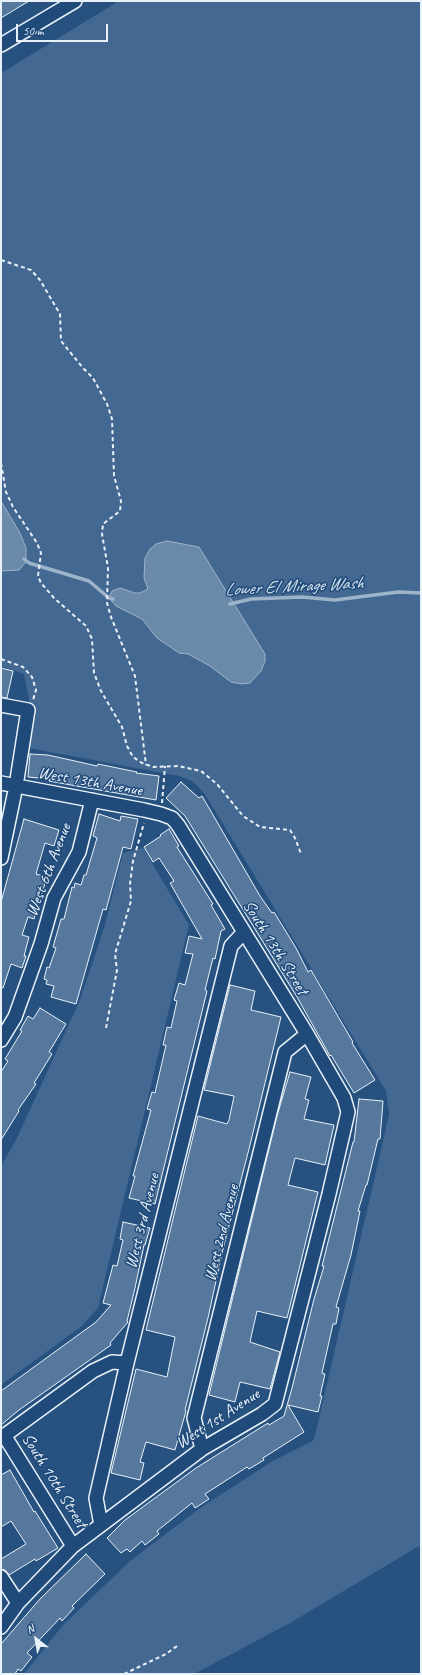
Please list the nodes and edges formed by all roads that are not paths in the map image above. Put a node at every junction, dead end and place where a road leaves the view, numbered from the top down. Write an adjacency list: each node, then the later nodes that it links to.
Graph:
1 (75, 1): 2 (street)
2 (1, 45)
3 (1, 704): 5 (street)
4 (1, 783): 5 (street, West 13th Avenue)
5 (16, 786): 6 (street, West 13th Avenue); 8 (street)
6 (92, 800): 7 (street, West 13th Avenue); 11 (street, West 6th Avenue)
7 (166, 816): 9 (street, South 13th Street)
8 (1, 858)
9 (244, 932): 10 (street, South 13th Street); 13 (street, West 3rd Avenue)
10 (307, 1034): 12 (street, South 13th Street); 15 (street, West 2nd Avenue)
11 (1, 1040)
12 (344, 1098): 15 (street, West 1st Avenue)
13 (127, 1363): 14 (street); 16 (street, West 3rd Avenue)
14 (3, 1437): 17 (street, South 10th Street)
15 (202, 1449): 16 (street, West 1st Avenue)
16 (100, 1525): 17 (street, West 1st Avenue)
17 (73, 1546): 19 (street, West 1st Avenue)
18 (1, 1577): 19 (street)
19 (18, 1603): 20 (street, West 1st Avenue)
20 (1, 1627)

